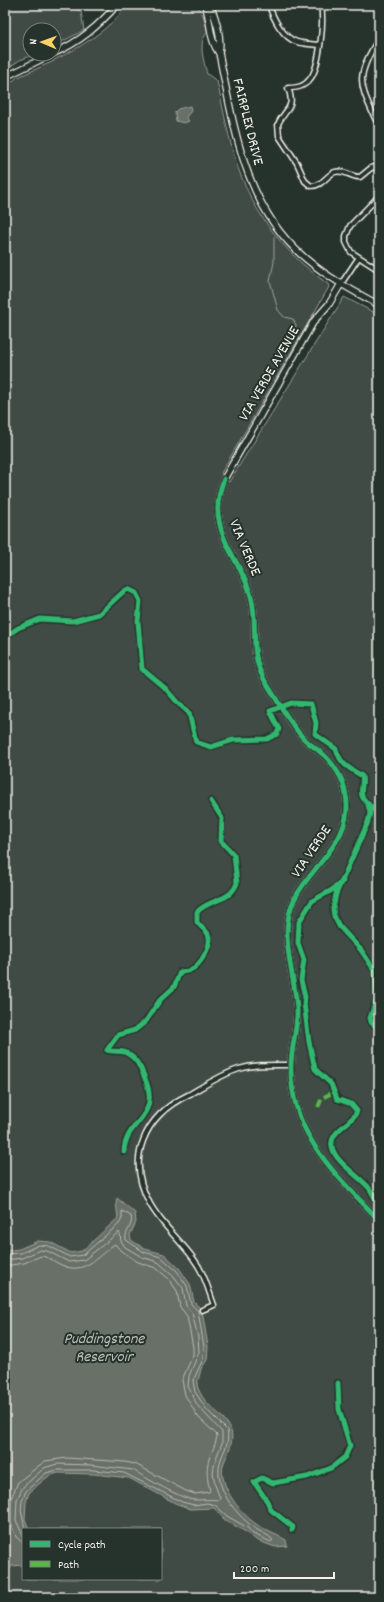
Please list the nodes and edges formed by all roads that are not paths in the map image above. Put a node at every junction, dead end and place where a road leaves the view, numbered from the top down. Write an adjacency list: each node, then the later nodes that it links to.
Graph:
1 (117, 5): 10 (main road)
2 (201, 5): 7 (main road)
3 (205, 5): 7 (main road, FAIRPLEX DRIVE)
4 (210, 5): 11 (main road, FAIRPLEX DRIVE)
5 (269, 5): 9 (street)
6 (321, 5): 9 (street)
7 (210, 24): 11 (main road, FAIRPLEX DRIVE)
8 (379, 38): 14 (street)
9 (319, 45): 15 (street)
10 (62, 50)
11 (219, 53): 19 (main road, FAIRPLEX DRIVE)
12 (36, 62): 13 (main road)
13 (5, 76)
14 (379, 127)
15 (379, 166)
16 (379, 196): 17 (street)
17 (359, 257): 18 (street); 19 (street)
18 (378, 268)
19 (341, 284): 20 (main road, FAIRPLEX DRIVE); 21 (main road, VIA VERDE AVENUE)
20 (379, 305)
21 (224, 479): 22 (main road, VIA VERDE)
22 (291, 1065): 23 (main road, VIA VERDE); 24 (street)
23 (379, 1220)
24 (202, 1310)

